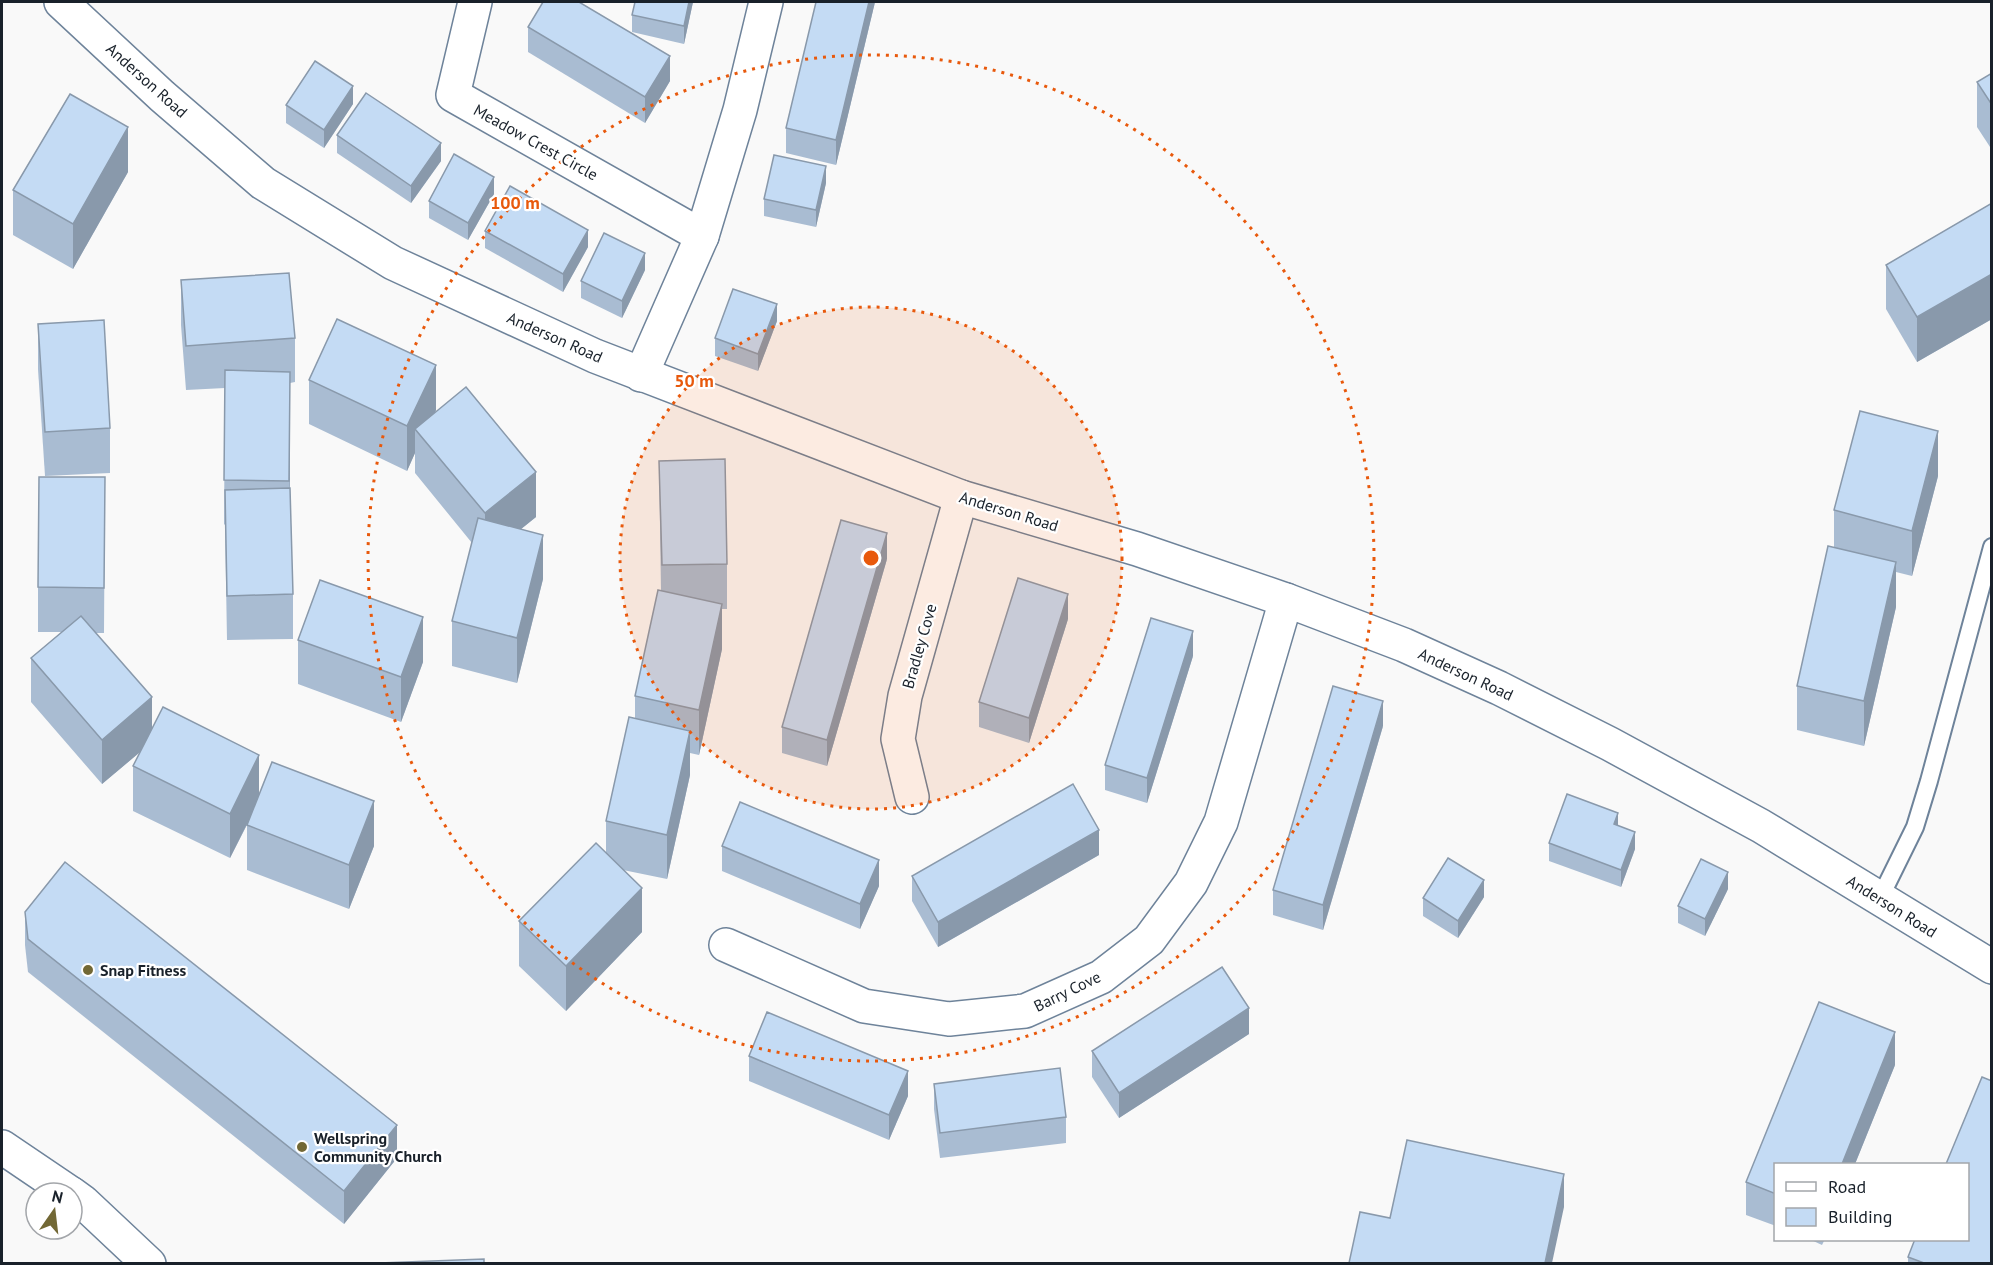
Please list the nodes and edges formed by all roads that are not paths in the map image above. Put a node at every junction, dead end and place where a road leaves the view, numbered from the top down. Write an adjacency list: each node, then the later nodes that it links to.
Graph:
1 (61, 2): 5 (street, Anderson Road)
2 (475, 2): 4 (street, Meadow Crest Circle)
3 (766, 2): 4 (street)
4 (702, 236): 5 (street)
5 (641, 375): 6 (street, Anderson Road)
6 (961, 497): 8 (street, Anderson Road); 9 (street, Bradley Cove)
7 (1992, 547): 10 (lane)
8 (1286, 600): 10 (street, Anderson Road); 11 (street, Barry Cove)
9 (912, 797)
10 (1880, 898): 12 (street, Anderson Road)
11 (726, 945)
12 (1992, 967)
13 (2, 1147): 14 (street)
14 (52, 1181)
15 (84, 1203): 16 (street)
16 (149, 1263)

